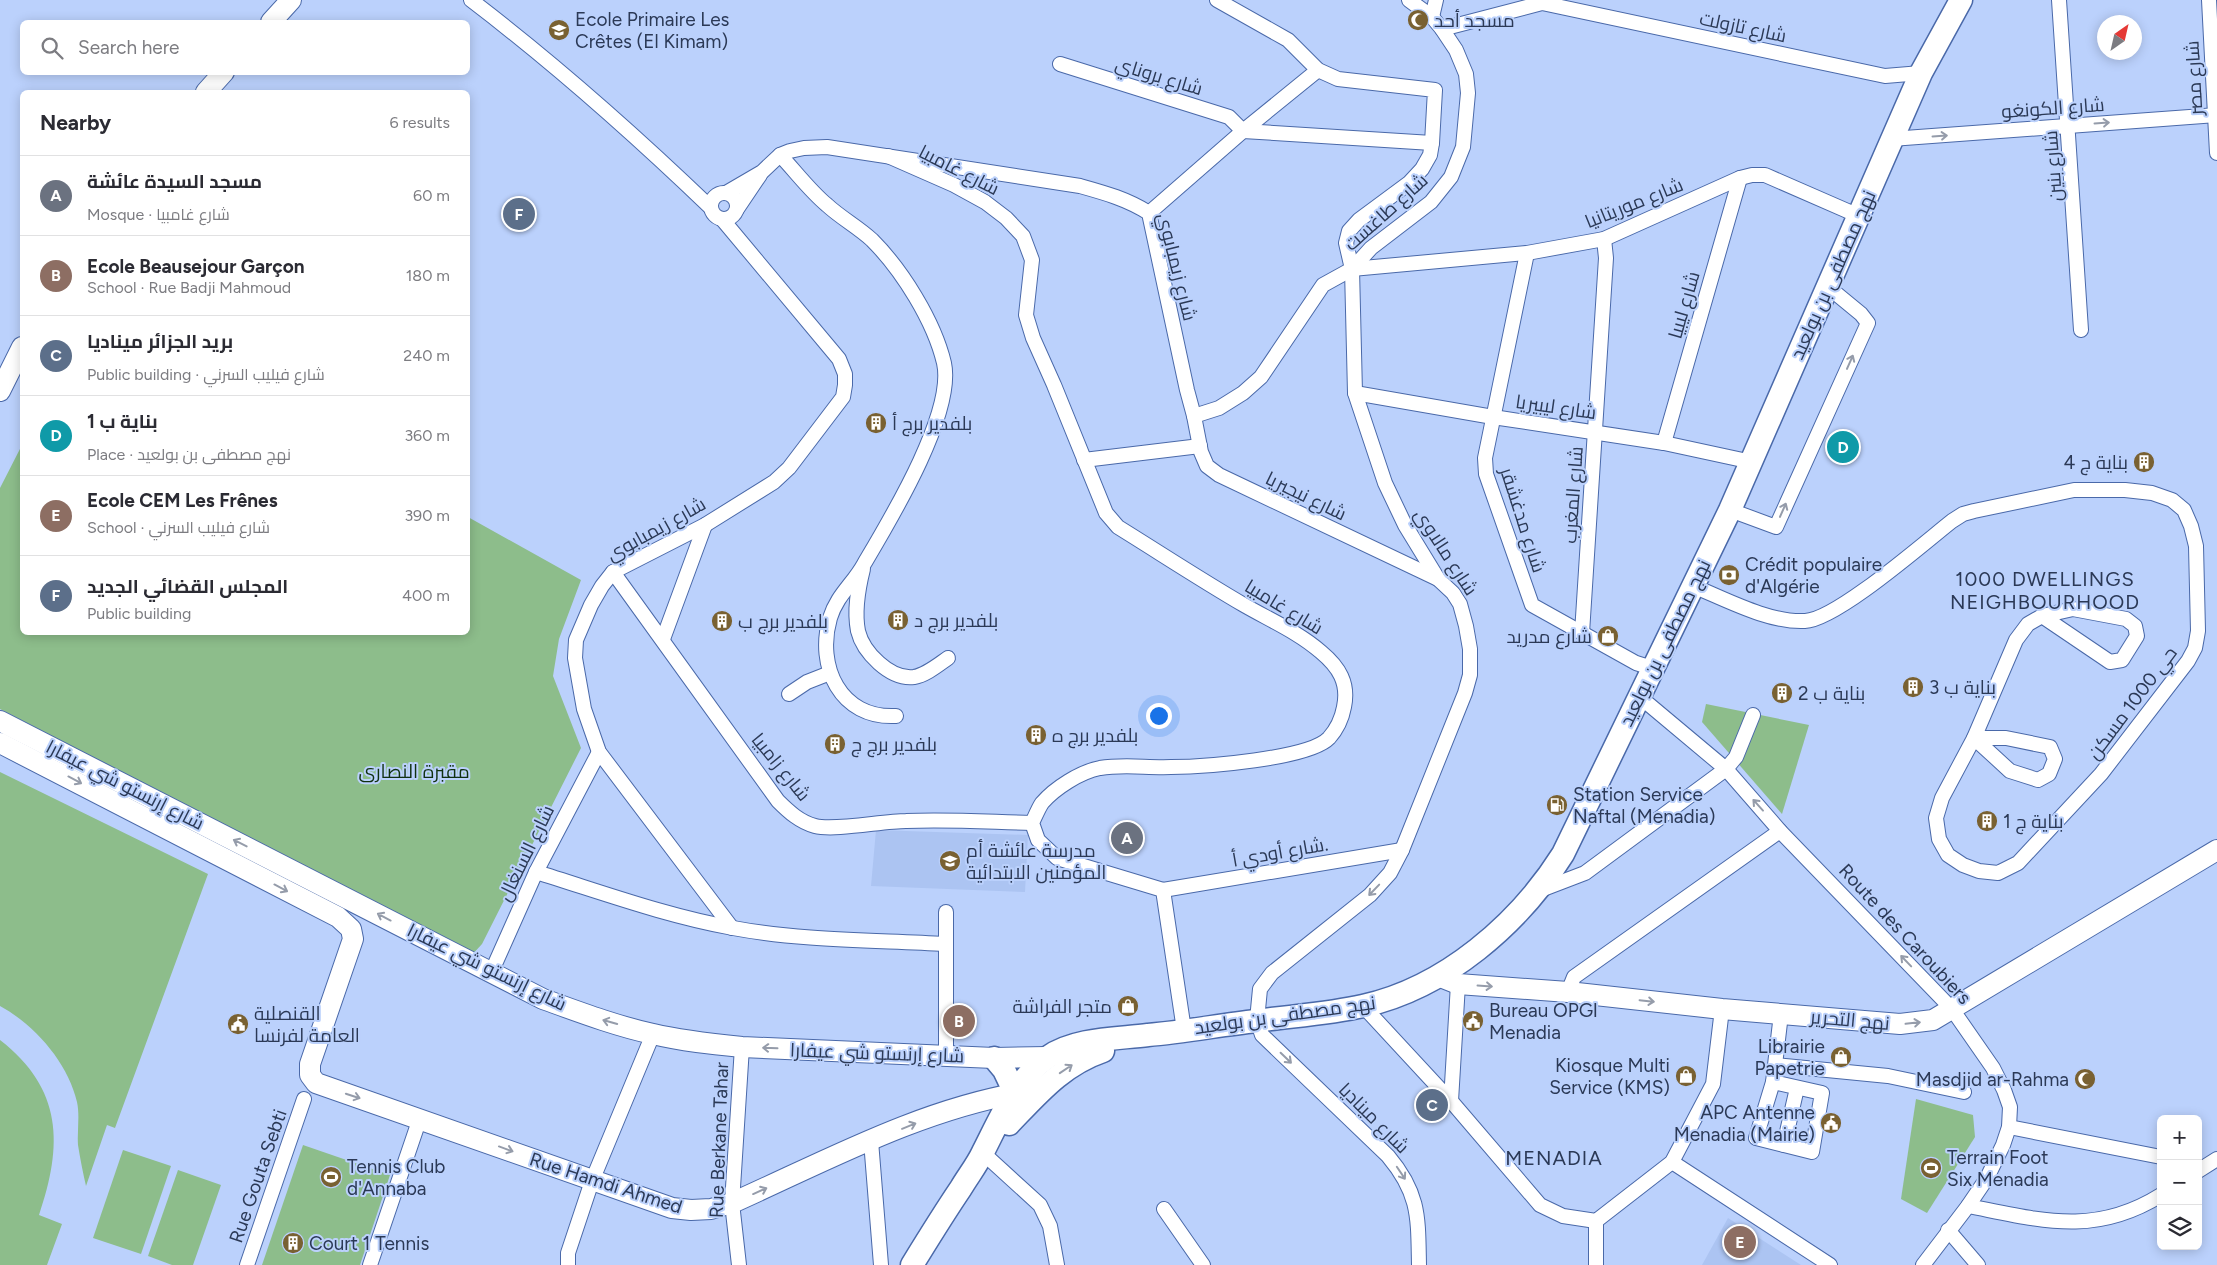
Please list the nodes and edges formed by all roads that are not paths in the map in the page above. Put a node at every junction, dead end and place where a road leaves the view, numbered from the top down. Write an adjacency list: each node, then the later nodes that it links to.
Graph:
1 (291, 0): 11 (main road)
2 (471, 0): 27 (street)
3 (1217, 0): 14 (street)
4 (1409, 0): 10 (street, شارع طاغست)
5 (1436, 0): 10 (street)
6 (1961, 0): 15 (main road, نهج مصطفى بن بولعيد)
7 (2059, 0): 19 (street, شارع بنين)
8 (2209, 0): 18 (street, شارع مصر)
9 (1542, 2): 12 (street, شارع تازولت); 15 (street, شارع تازولت)
10 (1432, 17): 12 (street, شارع طاغست)
11 (273, 20)
12 (1442, 29): 38 (street, شارع طاغست)
13 (1060, 64): 20 (street, شارع بروناي)
14 (1318, 70): 20 (street); 22 (street, شارع مالاوي)
15 (1921, 73): 21 (main road, نهج مصطفى بن بولعيد)
16 (221, 75): 17 (main road)
17 (208, 90)
18 (2216, 115): 19 (street, شارع الكونغو, one-way to 18); 23 (street, شارع مصر)
19 (2069, 125): 21 (street, شارع الكونغو, one-way to 19); 40 (street, شارع بنين)
20 (1243, 131): 22 (street); 32 (street)
21 (1891, 139): 33 (main road, نهج مصطفى بن بولعيد)
22 (1432, 143): 38 (street, شارع مالاوي)
23 (2217, 153)
24 (780, 155): 25 (street, شارع زيمبابوي); 26 (street, شارع زيمبابوي); 53 (street)
25 (888, 156): 32 (street, شارع زيمبابوي); 49 (street, شارع غامبيا)
26 (762, 172): 29 (street, شارع زيمبابوي); 31 (street, شارع زيمبابوي)
27 (678, 176): 29 (street); 30 (street)
28 (1740, 178): 33 (street, شارع موريتانيا); 35 (street, شارع موريتانيا); 47 (street, شارع ليبيا)
29 (722, 194): 30 (street); 31 (street)
30 (711, 208): 34 (street)
31 (736, 211): 34 (street); 37 (street, شارع زيمبابوي)
32 (1149, 213): 44 (street, شارع زيمبابوي)
33 (1859, 216): 39 (main road, نهج مصطفى بن بولعيد)
34 (722, 219): 37 (street, شارع زيمبابوي)
35 (1604, 240): 36 (street, شارع موريتانيا); 46 (street, شارع المغرب)
36 (1527, 253): 38 (street, شارع موريتانيا); 45 (street, شارع مدغشقر)
37 (751, 254): 52 (street, شارع زيمبابوي)
38 (1352, 269): 43 (street, شارع مالاوي); 44 (street)
39 (1827, 286): 50 (main road, نهج مصطفى بن بولعيد); 51 (street, one-way to 39)
40 (2081, 330)
41 (20, 351): 42 (main road)
42 (0, 391)
43 (1355, 393): 45 (street, شارع ليبيريا); 55 (street, شارع مالاوي)
44 (1194, 416): 48 (street, شارع نيجيريا)
45 (1492, 417): 46 (street, شارع ليبيريا); 58 (street, شارع مدغشقر)
46 (1596, 432): 47 (street, شارع ليبيريا); 58 (street, شارع المغرب)
47 (1664, 442): 50 (street, شارع ليبيريا)
48 (1200, 446): 49 (street); 55 (street, شارع نيجيريا)
49 (1084, 460): 73 (street, شارع غامبيا)
50 (1752, 462): 51 (main road, نهج مصطفى بن بولعيد)
51 (1730, 510): 56 (main road, نهج مصطفى بن بولعيد)
52 (705, 525): 54 (street, شارع زيمبابوي); 59 (street)
53 (864, 566): 60 (street); 62 (street)
54 (613, 572): 59 (street, شارع زامبيا); 70 (street, شارع زيمبابوي)
55 (1438, 579): 75 (street, شارع مالاوي)
56 (1693, 586): 61 (main road, نهج مصطفى بن بولعيد); 68 (street, حي 1000 مسكن)
57 (2042, 616): 57 (street, حي 1000 مسكن); 68 (street, حي 1000 مسكن)
58 (1582, 633): 61 (street, شارع مدغشقر)
59 (663, 639): 73 (street, شارع زامبيا)
60 (948, 658)
61 (1652, 668): 64 (main road, نهج مصطفى بن بولعيد)
62 (830, 673): 63 (street); 66 (street)
63 (789, 694)
64 (1640, 697): 72 (street, Route des Caroubiers); 79 (main road, نهج مصطفى بن بولعيد)
65 (1753, 715): 72 (street)
66 (896, 716)
67 (0, 721): 71 (main road, شارع إرنستو شي عيفارا)
68 (1974, 738): 68 (street)
69 (0, 743): 71 (main road, شارع إرنستو شي عيفارا)
70 (599, 752): 77 (street, شارع السنغال); 81 (street, شارع زيمبابوي)
71 (54, 759): 83 (main road, شارع إرنستو شي عيفارا, one-way to 71); 99 (main road, شارع إرنستو شي عيفارا, one-way to 99)
72 (1726, 769): 74 (street, Route des Caroubiers, one-way to 72); 79 (street)
73 (1032, 823): 78 (street)
74 (1780, 831): 85 (street); 88 (street, Route des Caroubiers, one-way to 74)
75 (1402, 850): 78 (street, شارع أودي أ.); 90 (street, شارع مالاوي, one-way to 90)
76 (2217, 850): 88 (main road, نهج التحرير)
77 (536, 872): 81 (street); 83 (street, شارع السنغال)
78 (1163, 890): 91 (street)
79 (1537, 891): 84 (main road, نهج مصطفى بن بولعيد)
80 (946, 912): 82 (street)
81 (732, 928): 82 (street)
82 (945, 944): 95 (street)
83 (491, 973): 92 (main road, شارع إرنستو شي عيفارا, one-way to 83)
84 (1448, 980): 85 (main road, نهج التحرير, one-way to 85); 86 (main road, نهج مصطفى بن بولعيد); 106 (street)
85 (1568, 992): 87 (main road, نهج التحرير, one-way to 87)
86 (1363, 1006): 90 (main road, نهج مصطفى بن بولعيد); 106 (street)
87 (1722, 1009): 89 (main road, نهج التحرير); 113 (street)
88 (1952, 1009): 89 (main road, نهج التحرير, one-way to 88); 108 (street, Route des Caroubiers)
89 (1781, 1014): 98 (street)
90 (1257, 1020): 91 (main road, نهج مصطفى بن بولعيد); 129 (street, شارع ميناديا, one-way to 129)
91 (1184, 1030): 93 (main road, نهج مصطفى بن بولعيد)
92 (653, 1034): 94 (main road, شارع إرنستو شي عيفارا); 114 (street)
93 (1148, 1035): 96 (main road, نهج مصطفى بن بولعيد); 102 (main road, نهج مصطفى بن بولعيد, one-way to 93)
94 (742, 1047): 95 (main road, شارع إرنستو شي عيفارا, one-way to 94); 116 (street, Rue Berkane Tahar)
95 (946, 1056): 97 (main road, شارع إرنستو شي عيفارا)
96 (1048, 1057): 97 (main road, شارع إرنستو شي عيفارا); 104 (main road, نهج مصطفى بن بولعيد)
97 (994, 1058): 104 (main road)
98 (1776, 1065): 100 (street); 103 (street)
99 (310, 1075): 107 (main road, Rue Hamdi Ahmed, one-way to 107)
100 (1773, 1082): 101 (street); 110 (street)
101 (1797, 1088): 110 (street); 110 (street)
102 (1041, 1089): 104 (main road); 111 (main road, نهج مصطفى بن بولعيد)
103 (1964, 1092)
104 (1016, 1093): 109 (main road, Rue Hamdi Ahmed, one-way to 104); 111 (main road, نهج مصطفى بن بولعيد)
105 (304, 1099): 121 (street, Rue Gouta Sebti)
106 (1451, 1101): 119 (street)
107 (420, 1118): 114 (main road, Rue Hamdi Ahmed, one-way to 114); 122 (street)
108 (2009, 1127): 112 (street); 117 (street, Route des Caroubiers)
109 (871, 1141): 116 (main road, Rue Hamdi Ahmed, one-way to 109); 125 (street)
110 (1784, 1145)
111 (983, 1153): 126 (main road); 127 (street)
112 (2157, 1156)
113 (1672, 1162): 119 (street); 131 (street)
114 (592, 1181): 116 (main road, Rue Hamdi Ahmed); 123 (street)
115 (2157, 1197): 117 (street)
116 (732, 1203): 124 (street, Rue Berkane Tahar)
117 (1968, 1206): 120 (street, Route des Caroubiers)
118 (1164, 1209): 128 (street)
119 (1596, 1221): 130 (street)
120 (1948, 1230): 132 (street, Route des Caroubiers); 133 (street)
121 (248, 1265)
122 (370, 1265)
123 (568, 1265)
124 (739, 1265)
125 (881, 1265)
126 (912, 1265)
127 (1057, 1265)
128 (1203, 1265)
129 (1419, 1265)
130 (1596, 1265)
131 (1830, 1265)
132 (1923, 1265)
133 (1978, 1265)

